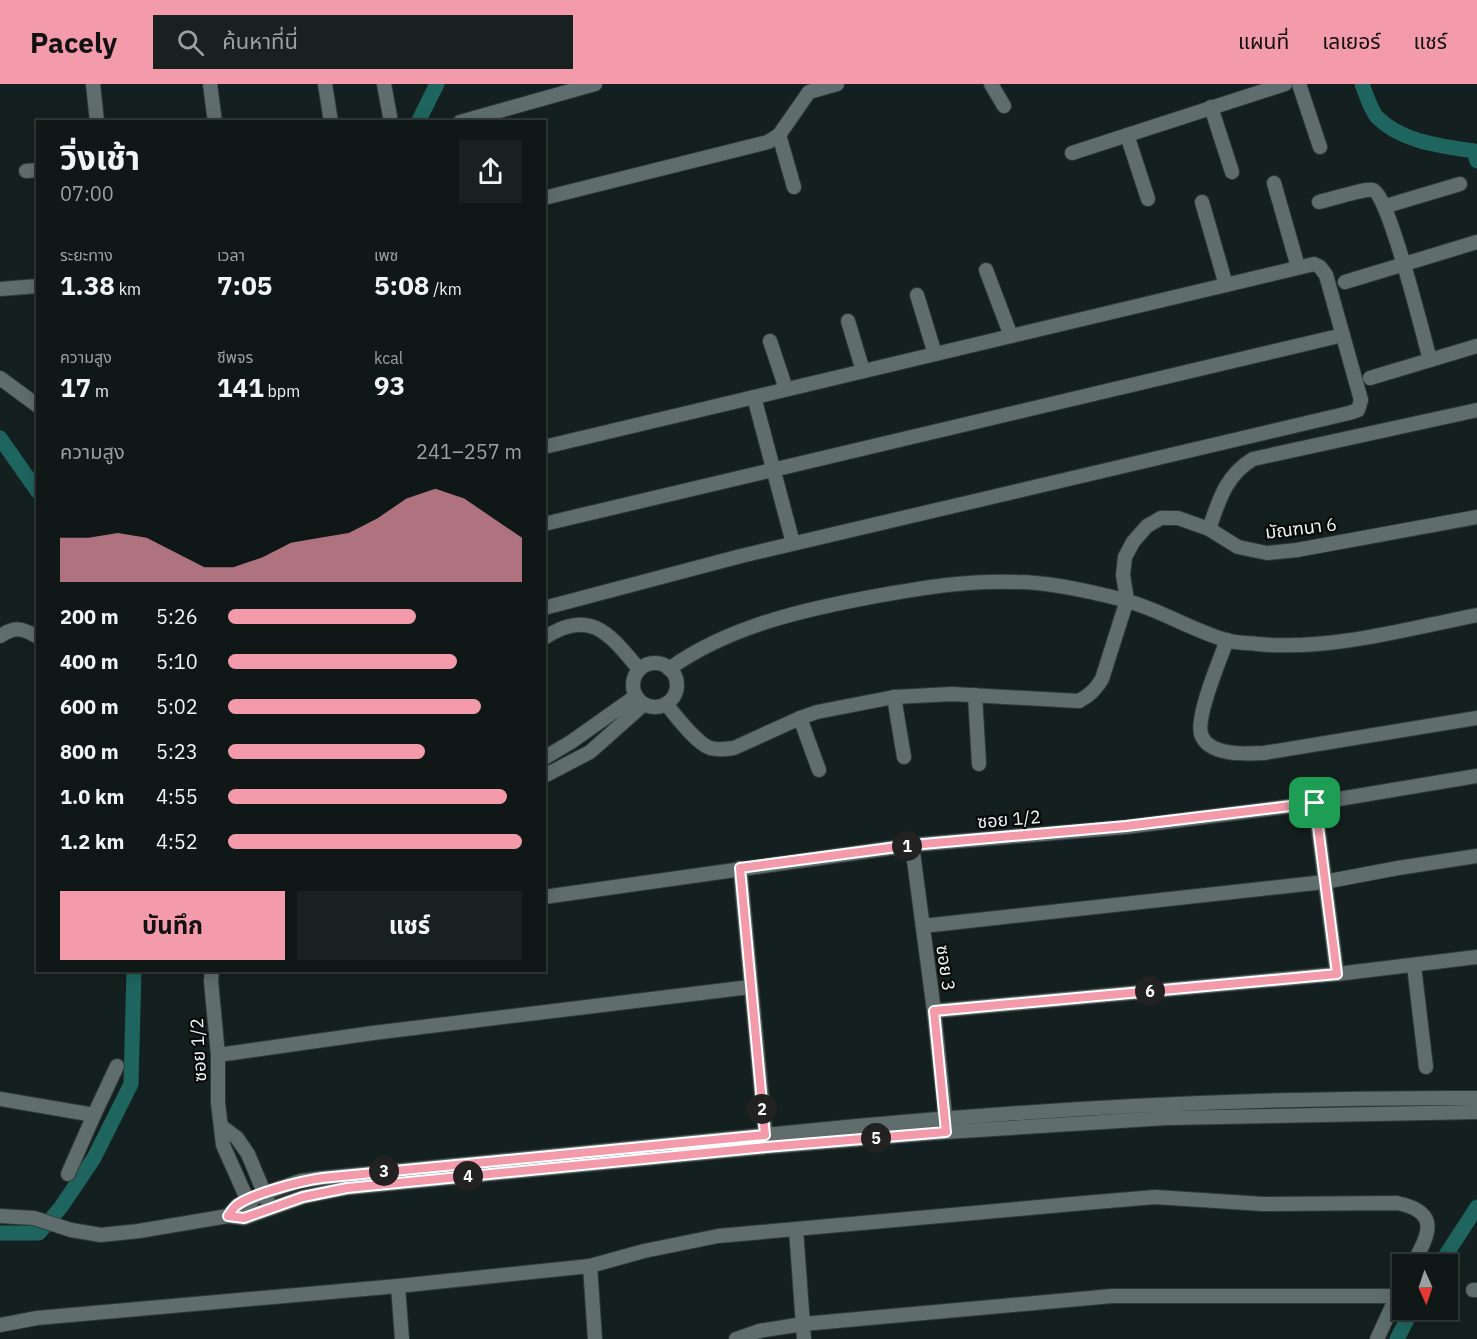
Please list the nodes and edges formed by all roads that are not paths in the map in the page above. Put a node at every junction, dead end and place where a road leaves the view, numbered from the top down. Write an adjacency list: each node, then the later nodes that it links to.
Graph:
1 (93, 84): 12 (street)
2 (210, 84): 13 (street)
3 (325, 84): 14 (street)
4 (384, 84): 15 (street)
5 (594, 84): 16 (street)
6 (837, 84): 17 (street)
7 (991, 84): 10 (street)
8 (1285, 84): 11 (street)
9 (1299, 84): 19 (street)
10 (1005, 106)
11 (1211, 107): 18 (street); 21 (street)
12 (97, 120)
13 (215, 120)
14 (331, 120)
15 (391, 120)
16 (467, 120)
17 (779, 135): 24 (street); 25 (street)
18 (1127, 135): 20 (street); 26 (street)
19 (1320, 147)
20 (1072, 153)
21 (1232, 172)
22 (1274, 183): 32 (street)
23 (1460, 184): 29 (street)
24 (794, 187)
25 (546, 198)
26 (1148, 199)
27 (1202, 202): 35 (street)
28 (1319, 202): 29 (street)
29 (1386, 206): 31 (street)
30 (1477, 242): 31 (street)
31 (1404, 265): 34 (street); 45 (street)
32 (1298, 267): 35 (street); 40 (street)
33 (986, 270): 41 (street)
34 (1345, 282)
35 (1226, 285): 41 (street)
36 (36, 286): 37 (street)
37 (0, 289)
38 (917, 295): 44 (street)
39 (848, 321): 46 (street)
40 (1343, 335): 54 (street); 58 (street)
41 (1011, 336): 44 (street)
42 (771, 341): 49 (street)
43 (1477, 346): 45 (street)
44 (935, 354): 46 (street)
45 (1430, 360): 48 (street)
46 (863, 371): 49 (street)
47 (0, 378): 51 (street)
48 (1370, 378)
49 (786, 389): 50 (street)
50 (754, 397): 53 (street); 54 (street)
51 (36, 405)
52 (1477, 410): 57 (street)
53 (546, 447)
54 (774, 470): 56 (street); 58 (street)
55 (1477, 517): 57 (street, มัณฑนา 6)
56 (546, 524)
57 (1209, 529): 59 (street, มัณฑนา 6)
58 (793, 543): 60 (street)
59 (1127, 600): 65 (street); 67 (street); 68 (street)
60 (546, 607)
61 (1477, 615): 65 (street)
62 (0, 636): 63 (street)
63 (36, 636)
64 (546, 637): 66 (street)
65 (1227, 640): 73 (street)
66 (639, 669): 67 (street); 70 (street)
67 (669, 669): 71 (street)
68 (975, 695): 69 (street); 76 (street)
69 (894, 698): 72 (street); 75 (street)
70 (640, 700): 71 (street); 74 (street); 78 (street)
71 (666, 704): 72 (street)
72 (800, 718): 77 (street)
73 (1477, 718)
74 (546, 757)
75 (904, 757)
76 (979, 764)
77 (819, 770)
78 (546, 775)
79 (1477, 776): 80 (street, ซอย 1/2)
80 (1315, 803): 81 (street, ซอย 1/2); 84 (street)
81 (912, 845): 83 (street, ซอย 1/2); 86 (street, ซอย 3)
82 (1477, 856): 84 (street)
83 (740, 868): 85 (street, ซอย 1/2); 91 (street)
84 (1324, 882): 86 (street); 90 (street)
85 (546, 897)
86 (922, 926): 92 (street, ซอย 3)
87 (1477, 957): 88 (street)
88 (1414, 966): 90 (street); 95 (street)
89 (212, 972): 93 (street, ซอย 1/2)
90 (1337, 974): 92 (street)
91 (750, 987): 93 (street); 103 (street)
92 (934, 1011): 100 (street, ซอย 3)
93 (218, 1055): 101 (street, ซอย 1/2)
94 (117, 1066): 99 (street)
95 (1426, 1067)
96 (1477, 1098): 100 (street)
97 (0, 1099): 99 (street)
98 (1477, 1112): 102 (street)
99 (94, 1115): 104 (street)
100 (945, 1118): 102 (street, ซอย 3); 103 (street)
101 (221, 1126): 105 (street); 106 (street, ซอย 1/2)
102 (946, 1132): 103 (street)
103 (766, 1141): 105 (street); 107 (street)
104 (68, 1174)
105 (265, 1193): 106 (street); 107 (street)
106 (248, 1200): 108 (street, ซอย 1/2); 110 (street)
107 (271, 1208): 108 (street)
108 (254, 1214): 110 (street)
109 (0, 1216): 110 (street)
110 (222, 1217)
111 (796, 1228): 112 (street); 113 (street); 117 (street)
112 (1419, 1254)
113 (590, 1266): 114 (street); 120 (street)
114 (398, 1286): 118 (street); 119 (street)
115 (1392, 1291): 117 (street)
116 (1392, 1308): 123 (street)
117 (802, 1324): 121 (street); 122 (street)
118 (0, 1325)
119 (402, 1339)
120 (595, 1339)
121 (736, 1339)
122 (804, 1339)
123 (1377, 1339)

